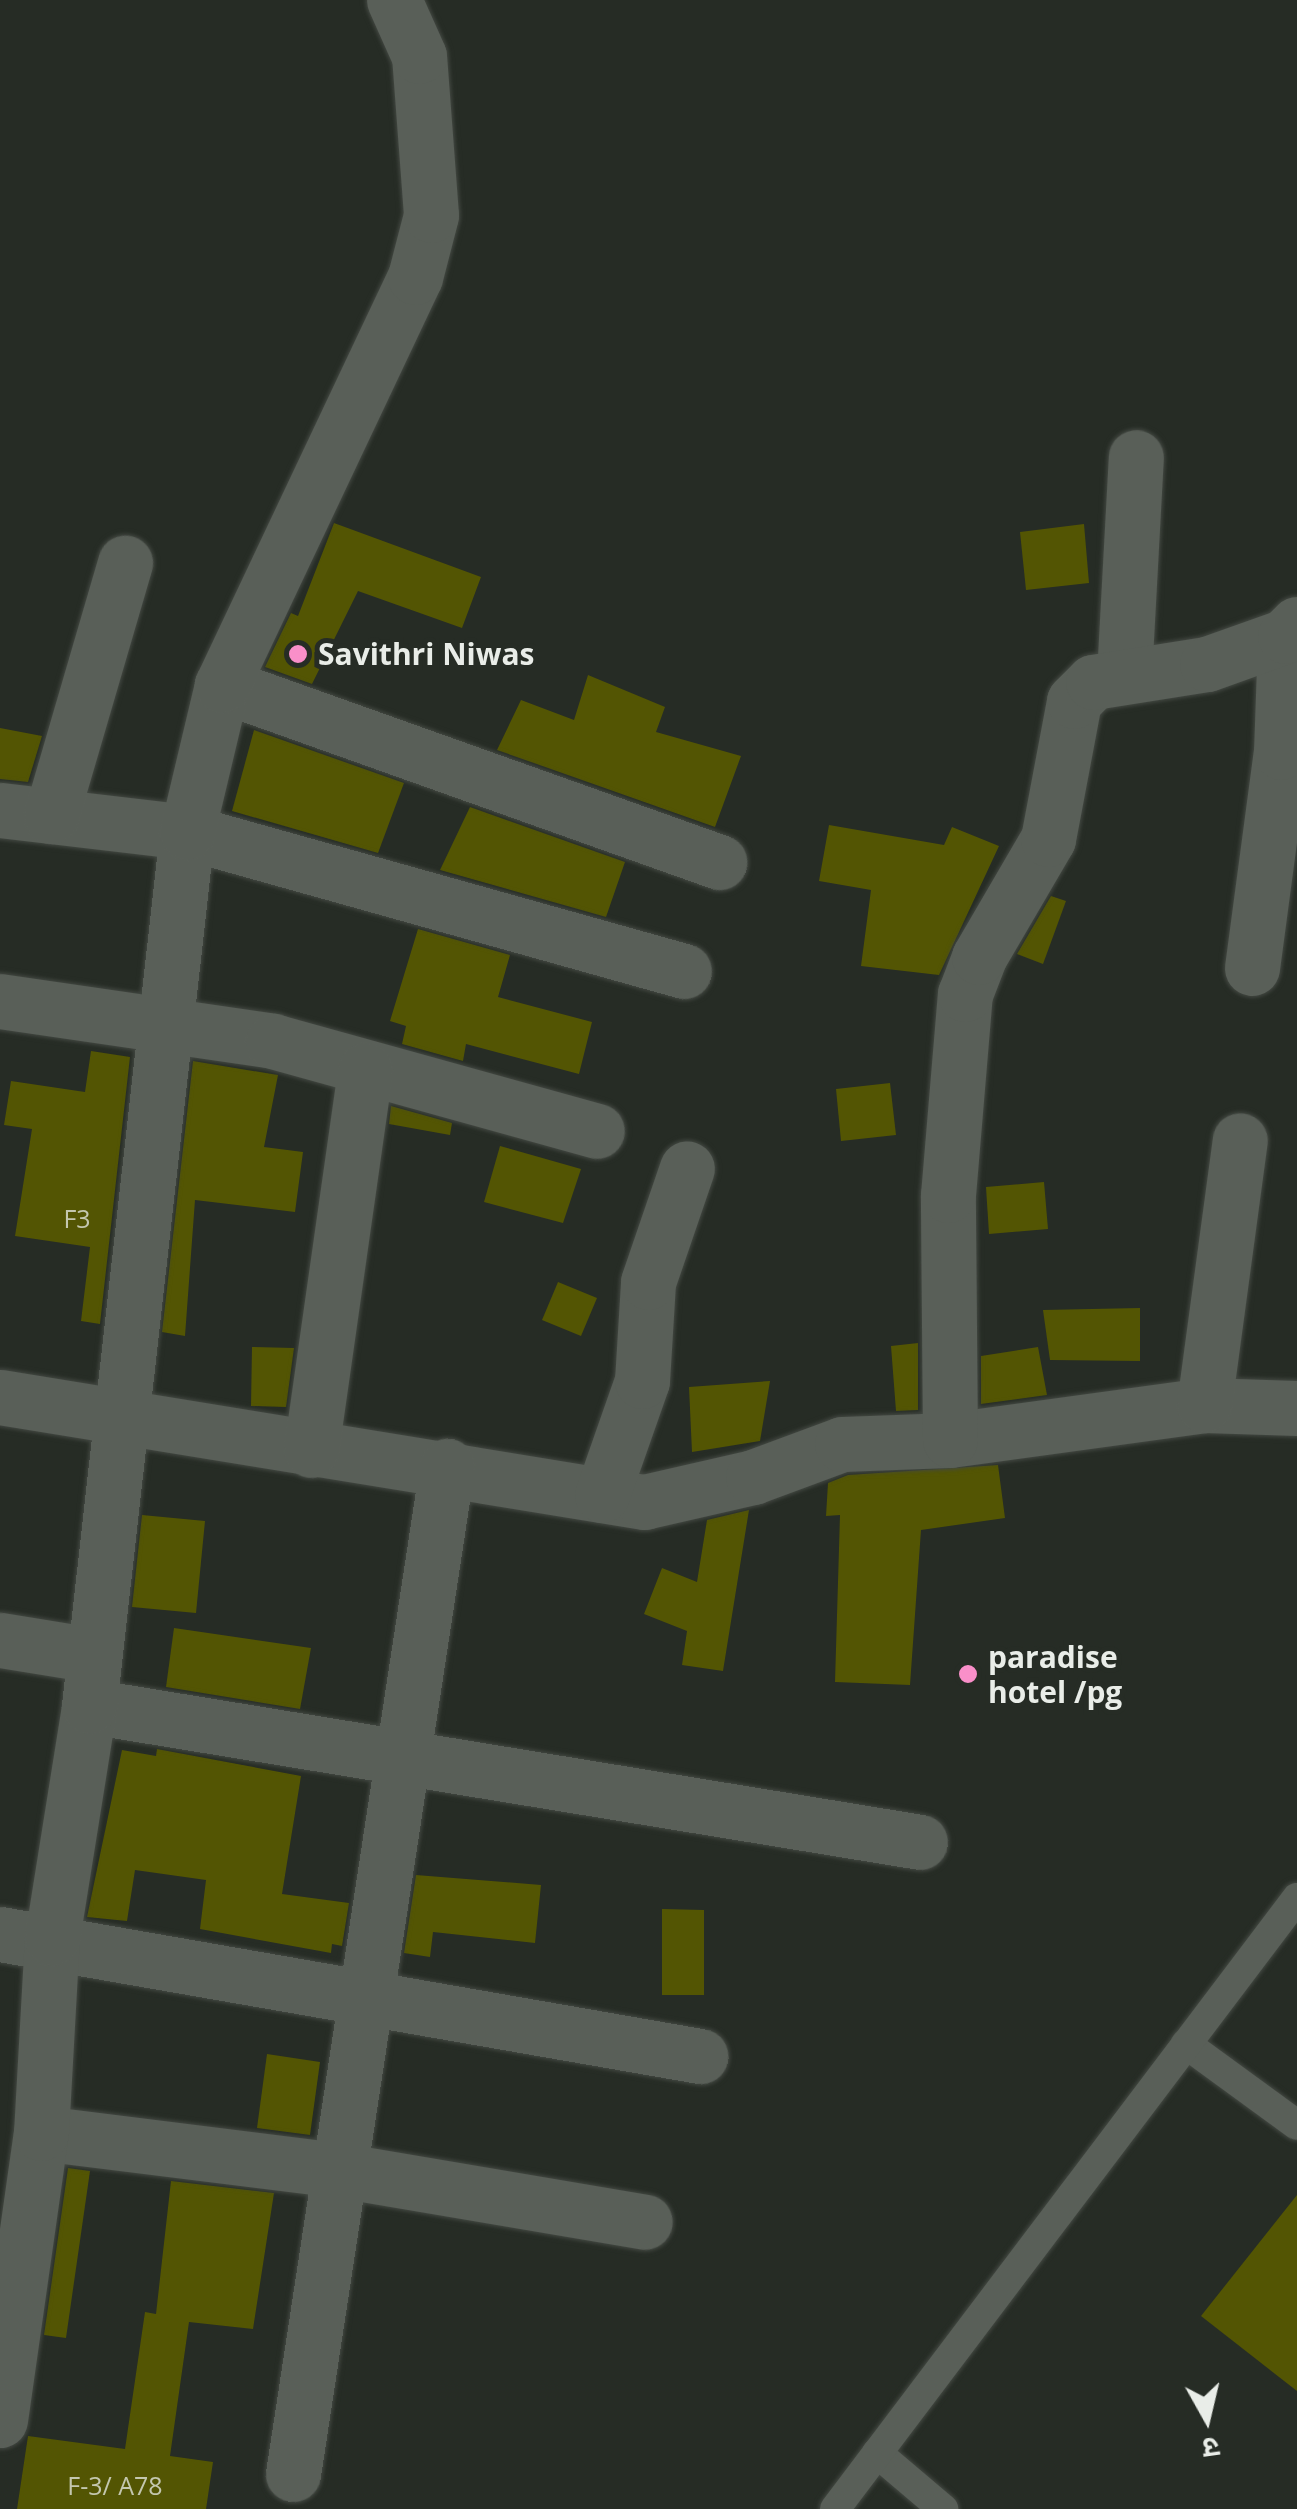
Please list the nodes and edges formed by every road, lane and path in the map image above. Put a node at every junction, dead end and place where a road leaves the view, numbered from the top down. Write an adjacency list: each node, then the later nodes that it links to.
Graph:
1 (394, 0): 6 (street)
2 (1136, 456): 5 (street)
3 (125, 563): 7 (street)
4 (1291, 630): 5 (street); 10 (street)
5 (1124, 676): 22 (street)
6 (222, 685): 8 (street); 9 (street)
7 (26, 813): 8 (street)
8 (187, 832): 11 (street); 13 (street)
9 (719, 862)
10 (1252, 968)
11 (684, 971)
12 (0, 1001): 13 (street)
13 (167, 1022): 14 (street); 21 (street)
14 (366, 1070): 15 (street); 23 (street)
15 (597, 1131)
16 (1240, 1140): 19 (street)
17 (688, 1168): 25 (street)
18 (0, 1398): 21 (street)
19 (1204, 1405): 20 (street); 22 (street)
20 (1297, 1408)
21 (121, 1420): 23 (street); 27 (street)
22 (950, 1440): 25 (street)
23 (310, 1450): 24 (street)
24 (447, 1466): 25 (street); 28 (street)
25 (602, 1495)
26 (0, 1640): 27 (street)
27 (91, 1680): 28 (street); 31 (street)
28 (403, 1754): 29 (street); 32 (street)
29 (920, 1842)
30 (1297, 1898): 33 (lane)
31 (26, 1936): 32 (street); 36 (street)
32 (366, 1996): 34 (street); 37 (street)
33 (1186, 2044): 35 (lane); 40 (lane)
34 (700, 2056)
35 (1297, 2126)
36 (41, 2133): 37 (street); 39 (street)
37 (338, 2170): 38 (street); 41 (street)
38 (645, 2222)
39 (0, 2416)
40 (877, 2453): 42 (lane); 43 (lane)
41 (293, 2474)
42 (835, 2509)
43 (943, 2509)

